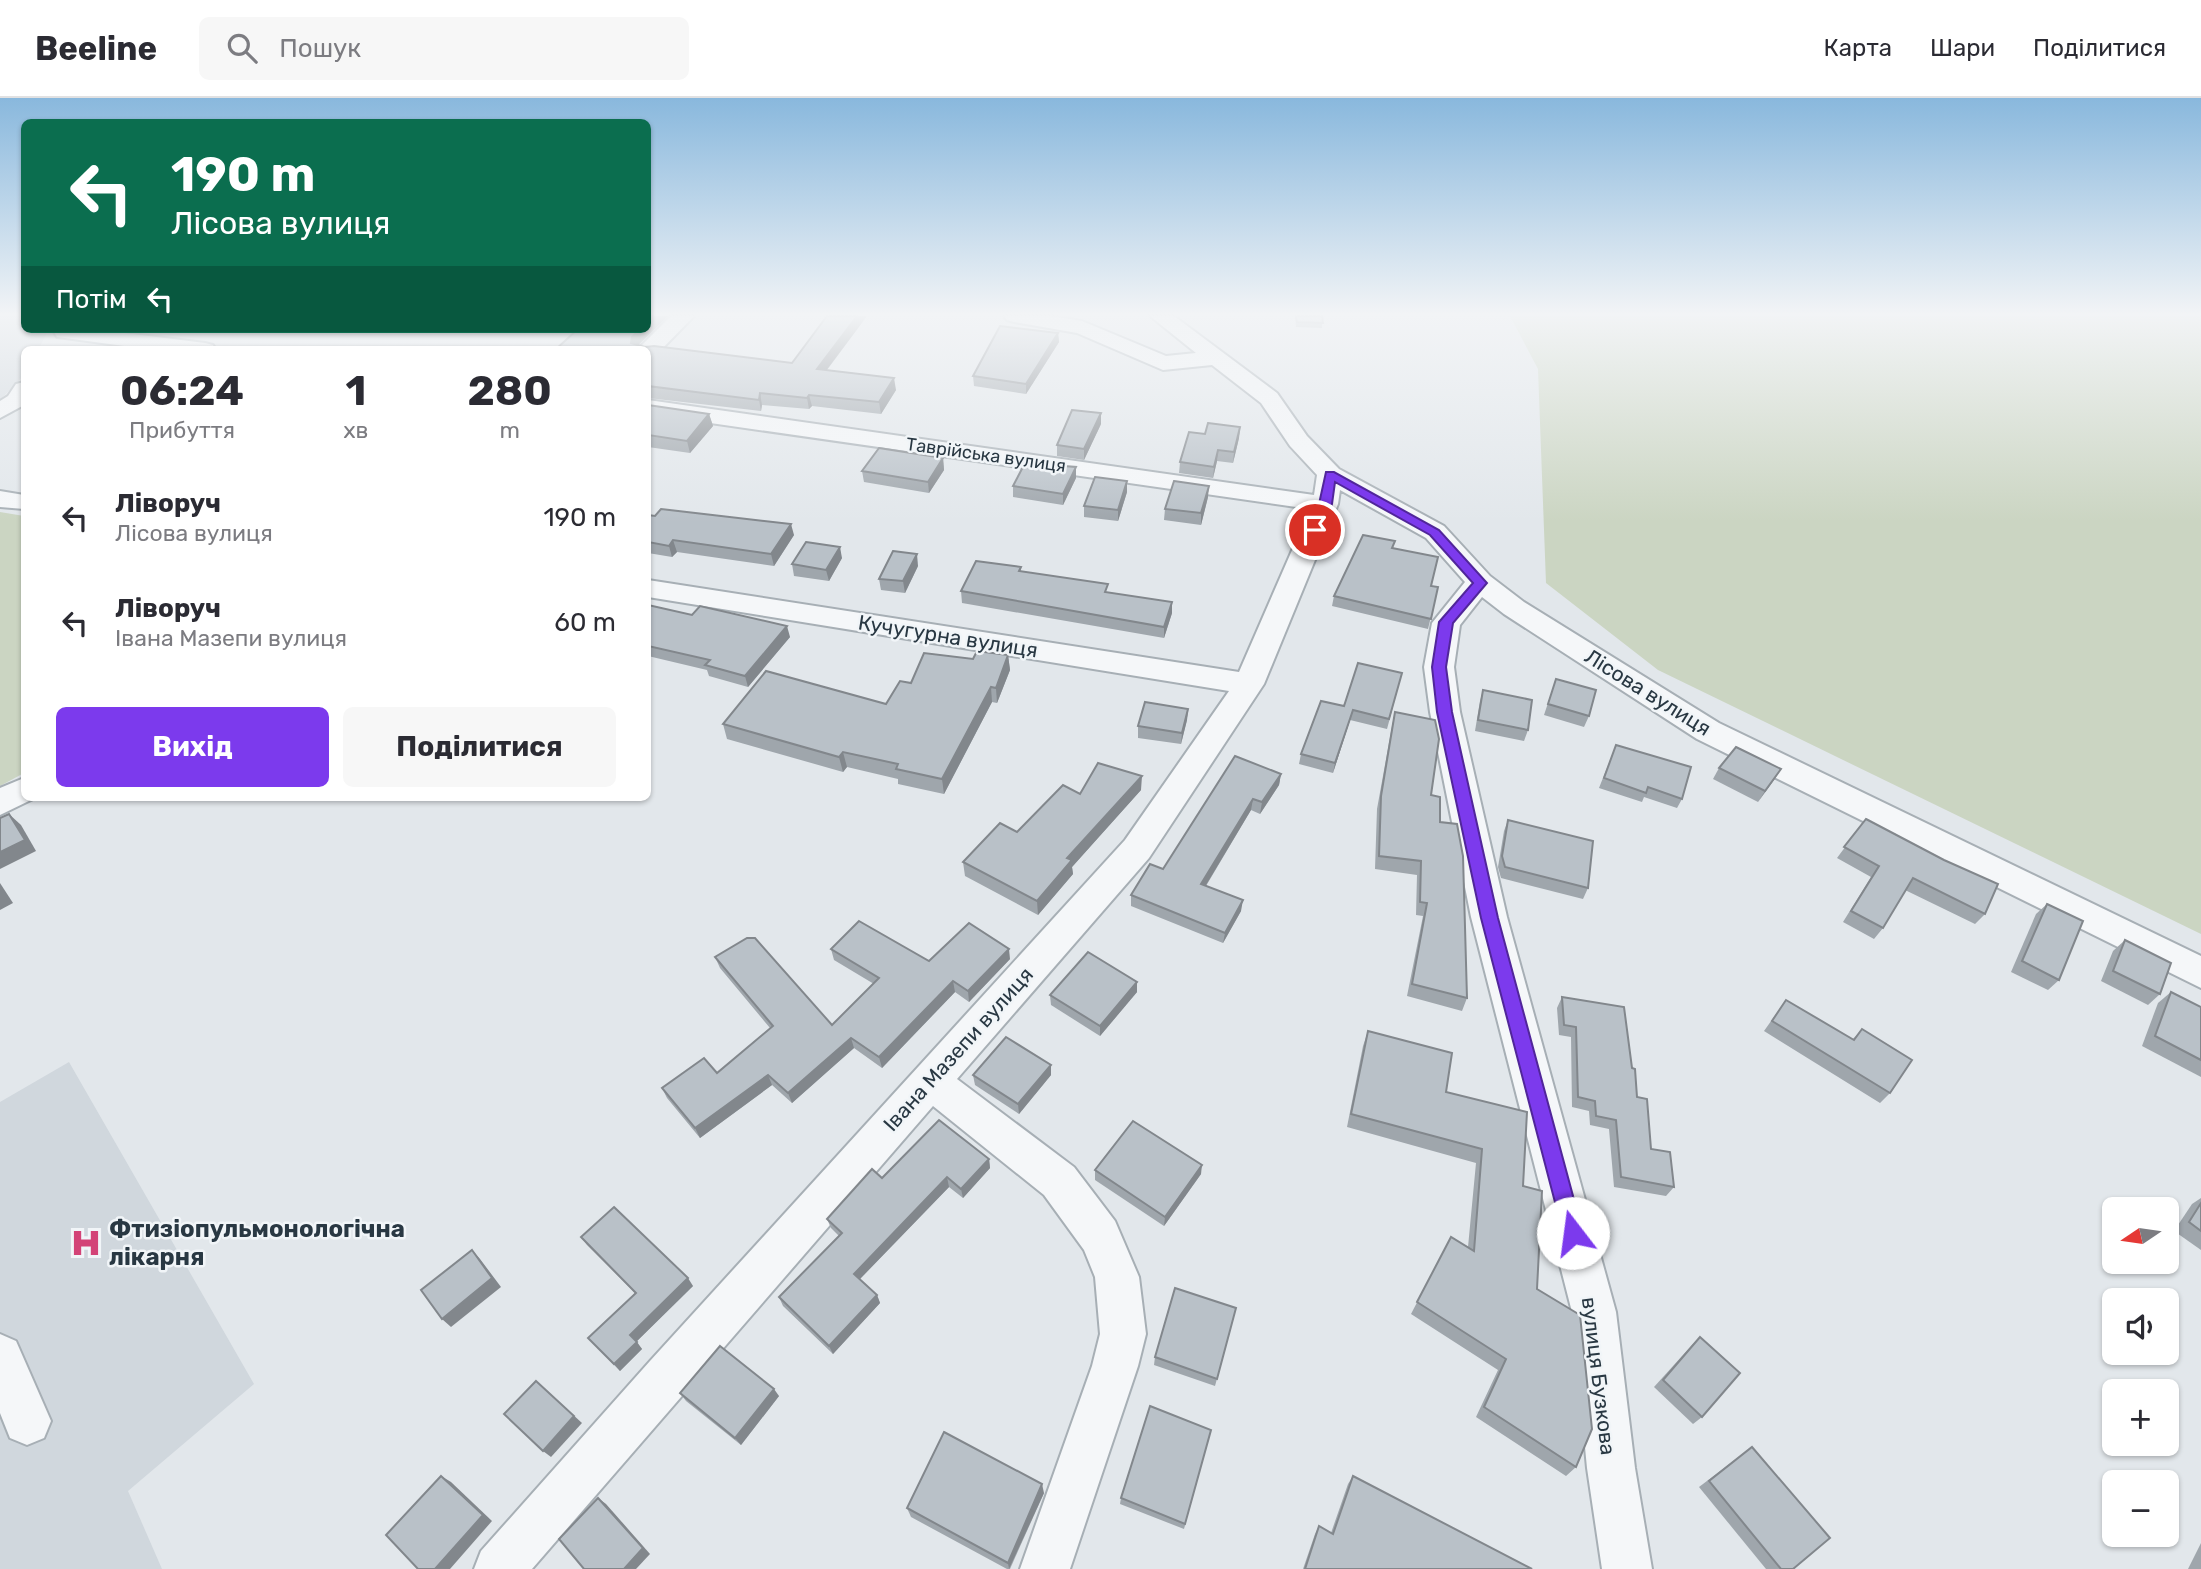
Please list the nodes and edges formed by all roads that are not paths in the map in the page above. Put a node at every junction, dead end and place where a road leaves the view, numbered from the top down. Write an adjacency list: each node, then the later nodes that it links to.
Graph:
1 (1252, 385): 5 (street, Лісова вулиця)
2 (21, 394): 4 (street)
3 (651, 407): 5 (street, Таврійська вулиця)
4 (0, 411)
5 (1328, 489): 8 (street, Лісова вулиця); 10 (street, Івана Мазепи вулиця)
6 (0, 499): 7 (street)
7 (21, 502)
8 (1480, 583): 13 (street, Лісова вулиця); 19 (street, вулиця Бузкова)
9 (651, 588): 10 (street, Кучугурна вулиця)
10 (1249, 684): 14 (street, Івана Мазепи вулиця)
11 (21, 792): 12 (street)
12 (0, 803)
13 (2201, 973)
14 (930, 1081): 17 (street, Івана Мазепи вулиця); 18 (street)
15 (0, 1357): 16 (street)
16 (27, 1421)
17 (499, 1569)
18 (1045, 1569)
19 (1627, 1569)

